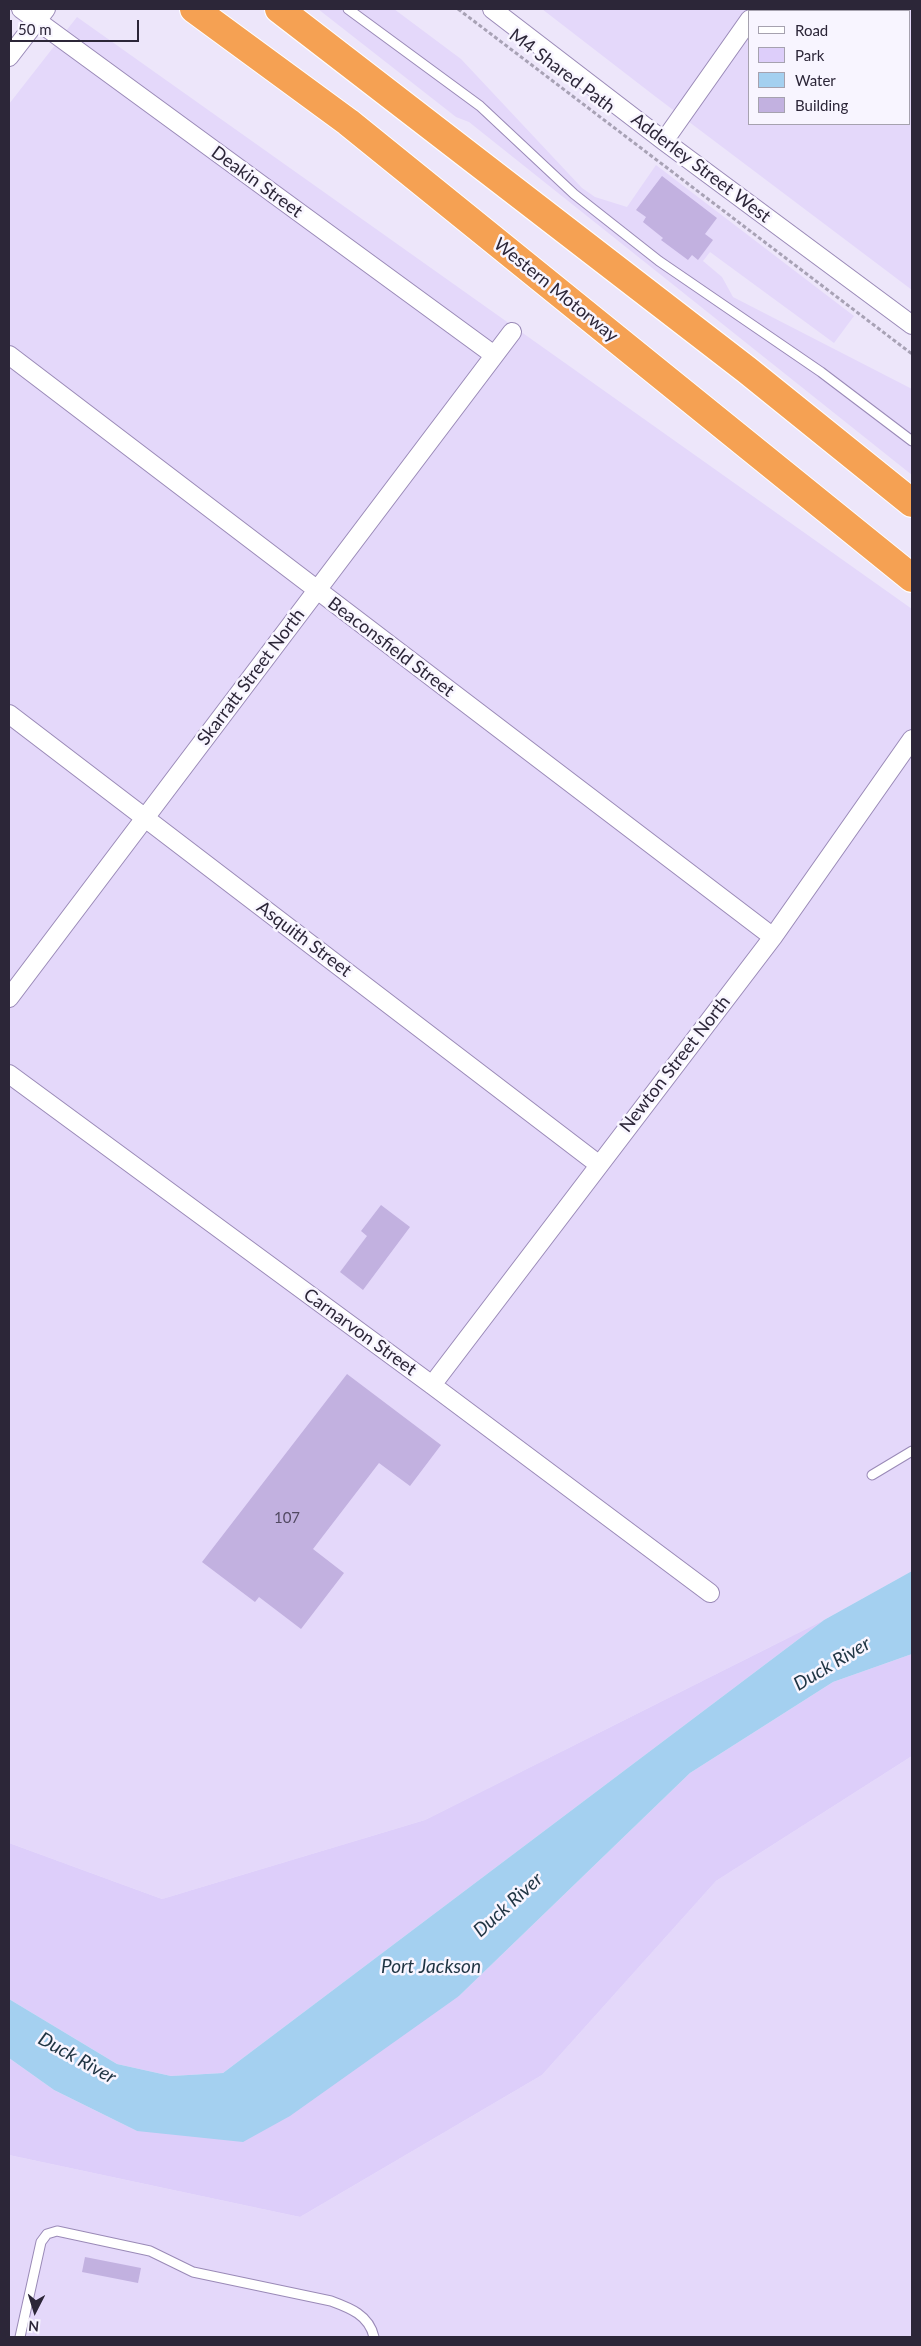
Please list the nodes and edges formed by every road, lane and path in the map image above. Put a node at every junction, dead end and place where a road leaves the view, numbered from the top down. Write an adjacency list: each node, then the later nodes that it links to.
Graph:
1 (21, 9): 7 (street, Deakin Street)
2 (194, 9): 18 (highway, Western Motorway)
3 (279, 9): 17 (highway)
4 (348, 9): 16 (lane)
5 (458, 9): 13 (path, M4 Shared Path)
6 (492, 9): 10 (street, Adderley Street West)
7 (41, 15): 9 (street); 15 (street, Deakin Street)
8 (748, 22): 10 (street)
9 (9, 57)
10 (664, 141): 11 (street, Adderley Street West)
11 (912, 324)
12 (512, 332): 15 (street, Skarratt Street North)
13 (912, 354)
14 (9, 355): 19 (street, Beaconsfield Street)
15 (494, 355): 19 (street, Skarratt Street North)
16 (912, 441)
17 (912, 503)
18 (912, 578)
19 (316, 590): 22 (street, Skarratt Street North); 23 (street, Beaconsfield Street)
20 (9, 714): 22 (street, Asquith Street)
21 (912, 739): 23 (street, Newton Street North)
22 (145, 817): 24 (street, Skarratt Street North); 26 (street, Asquith Street)
23 (773, 937): 26 (street, Newton Street North)
24 (9, 998)
25 (9, 1074): 27 (street, Carnarvon Street)
26 (598, 1164): 27 (street, Newton Street North)
27 (432, 1385): 30 (street, Carnarvon Street)
28 (912, 1451): 29 (lane)
29 (872, 1475)
30 (710, 1594)
31 (20, 2337): 32 (lane)
32 (374, 2337)

